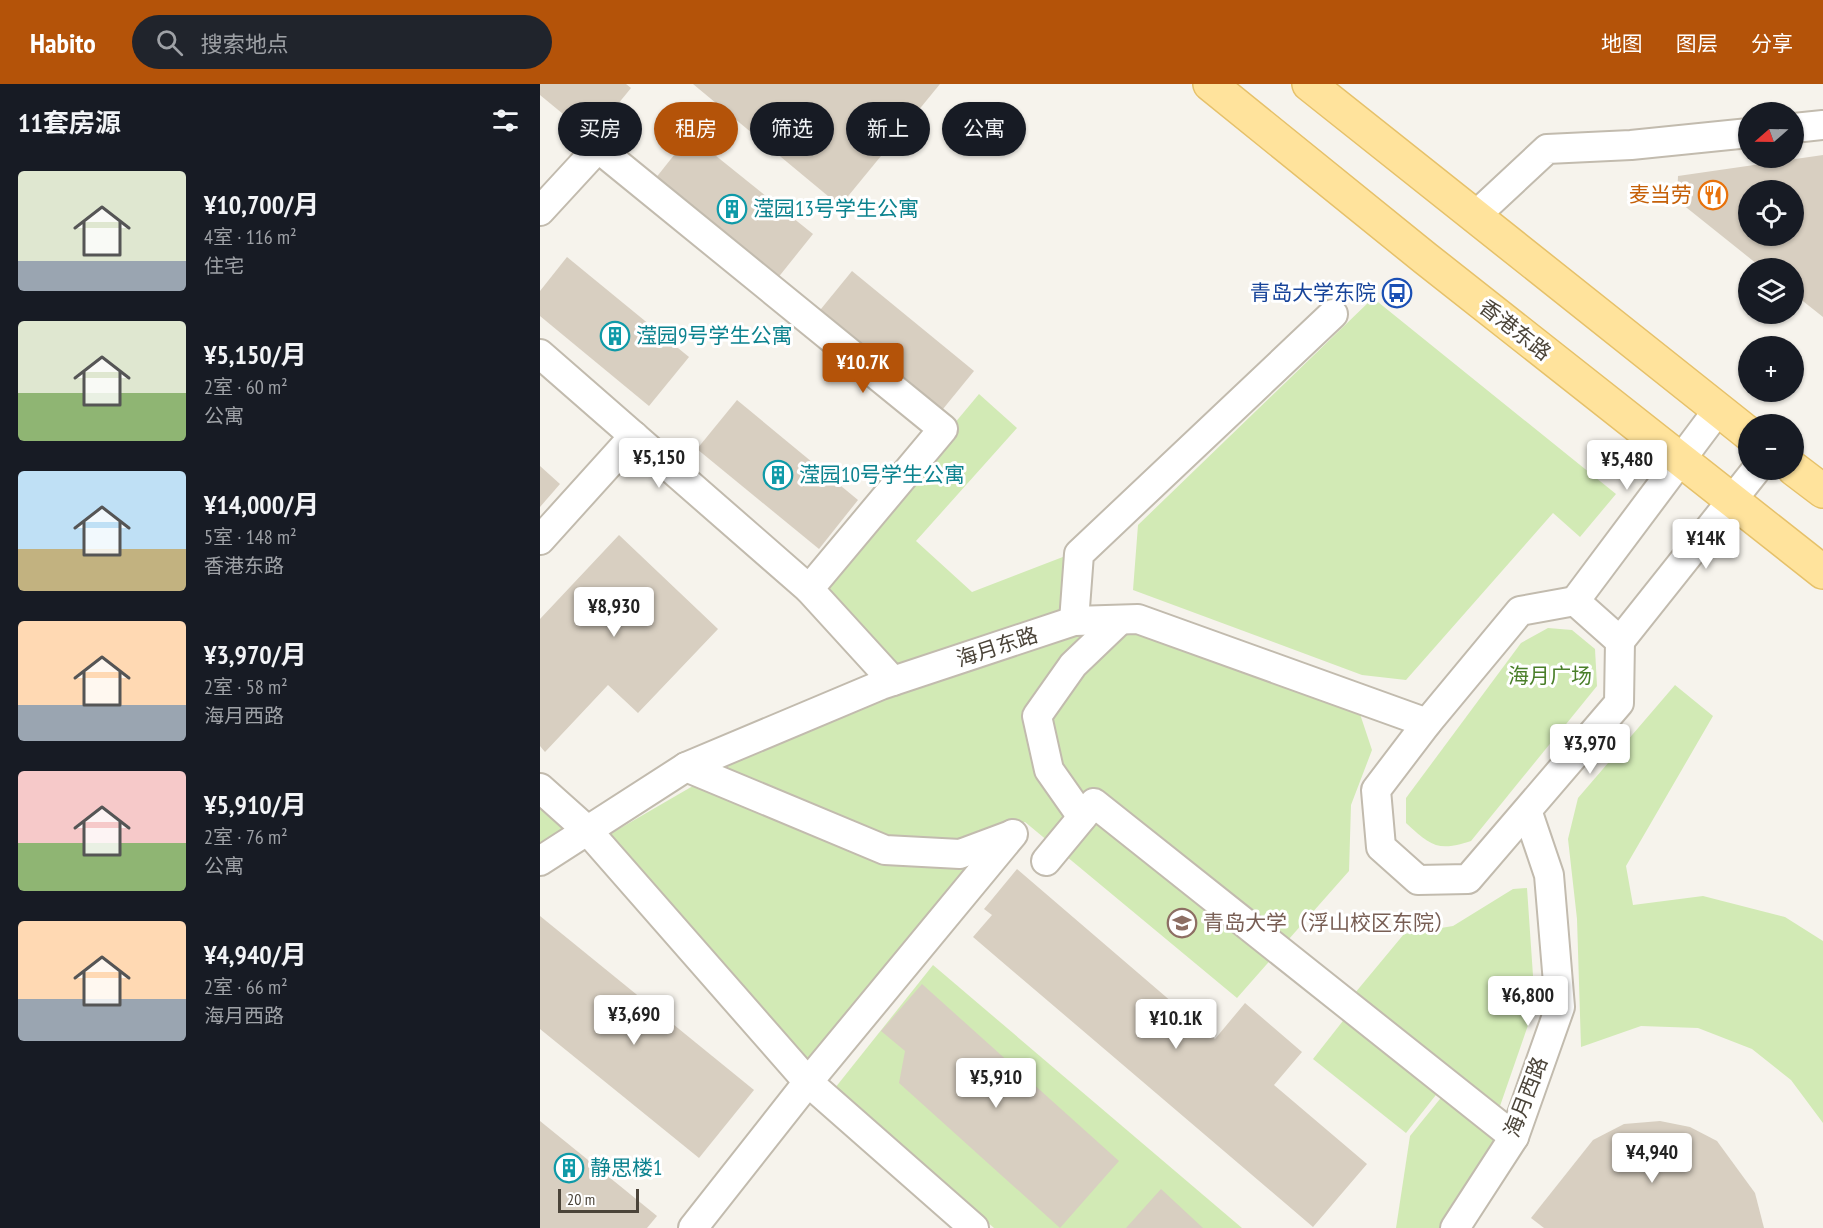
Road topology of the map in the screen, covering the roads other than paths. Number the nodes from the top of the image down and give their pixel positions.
1 (1210, 84) edge
2 (1310, 84) edge
3 (1823, 125) edge
4 (1804, 127) edge
5 (1738, 134) edge
6 (540, 211) edge
7 (1474, 217) junction
8 (1333, 314) dead end
9 (540, 354) edge
10 (1718, 410) junction
11 (1738, 425) edge
12 (634, 436) junction
13 (1680, 460) junction
14 (1804, 477) edge
15 (1748, 480) edge
16 (1823, 491) edge
17 (1732, 500) junction
18 (540, 540) edge
19 (1823, 572) edge
20 (809, 589) junction
21 (1575, 600) junction
22 (1120, 620) junction
23 (1074, 621) junction
24 (1620, 641) junction
25 (893, 681) junction
26 (1427, 723) junction
27 (692, 765) junction
28 (540, 788) edge
29 (1527, 813) junction
30 (1082, 817) junction
31 (587, 830) junction
32 (540, 861) edge
33 (1046, 861) dead end
34 (808, 1082) junction
35 (1514, 1137) junction
36 (693, 1228) edge
37 (974, 1228) edge
38 (1455, 1228) edge

1 - 13 main road, 香港东路
2 - 7 main road
3 - 4 street
5 - 7 street
6 - 20 street
7 - 10 main road
8 - 23 street
9 - 12 street
10 - 11 main road
10 - 13 street
12 - 18 street
12 - 20 street
13 - 17 main road, 香港东路
13 - 21 street
14 - 16 main road
15 - 17 street
17 - 19 main road, 香港东路
17 - 24 street
20 - 25 street
21 - 24 street
21 - 26 street
22 - 23 street, 海月东路
22 - 26 street, 海月东路
22 - 30 street
23 - 25 street, 海月东路
24 - 29 street
25 - 27 street, 海月东路
26 - 29 street
27 - 31 street
27 - 34 street
28 - 31 street
29 - 35 street, 海月西路
30 - 33 street
30 - 35 street
31 - 32 street
31 - 34 street
34 - 36 street
34 - 37 street
35 - 38 street, 海月西路

